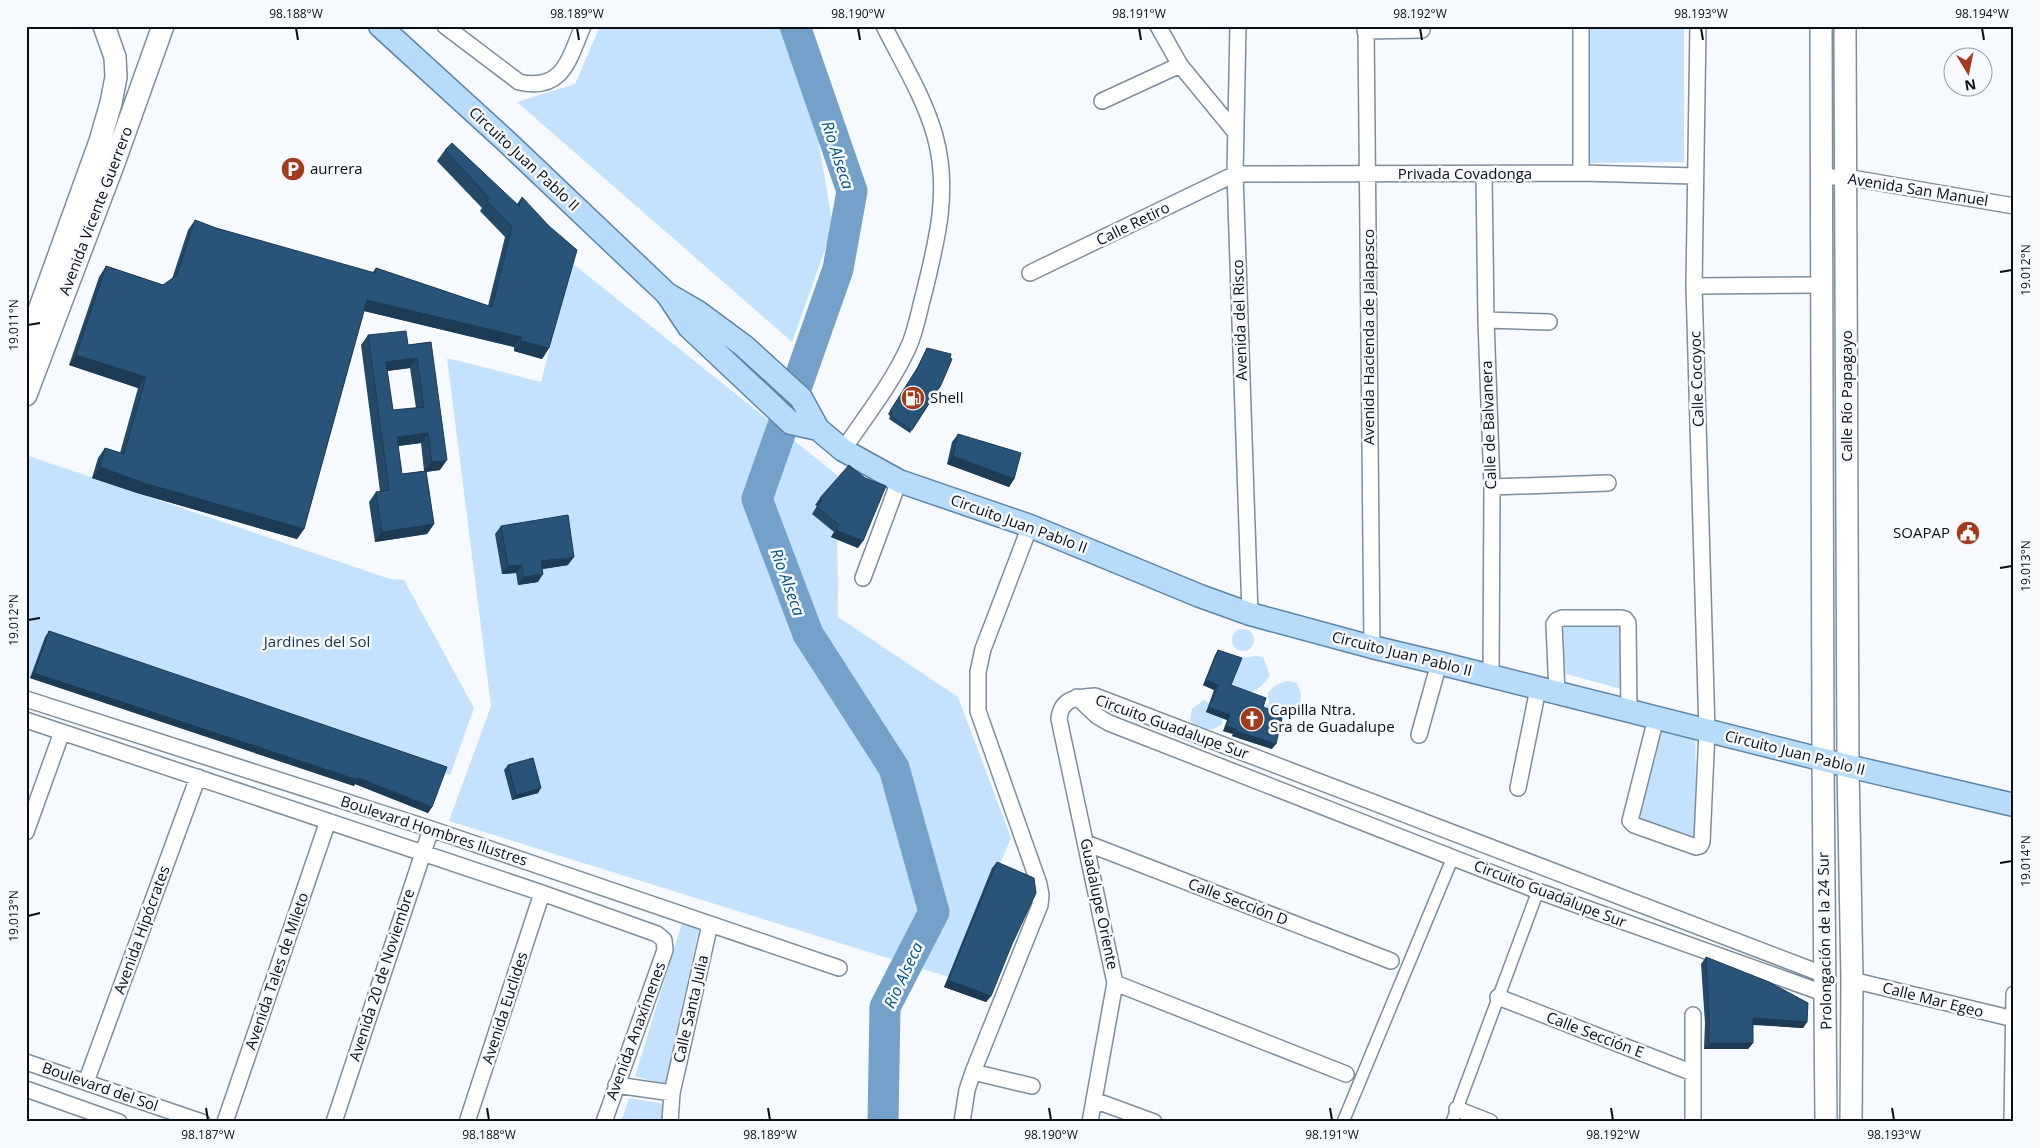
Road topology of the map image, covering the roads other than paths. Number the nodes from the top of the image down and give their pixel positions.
1 (104, 26) edge
2 (164, 26) edge
3 (380, 26) edge
4 (445, 26) edge
5 (583, 26) edge
6 (884, 26) edge
7 (1158, 26) edge
8 (1238, 26) edge
9 (1581, 26) edge
10 (1698, 26) edge
11 (1821, 26) edge
12 (1845, 26) edge
13 (1365, 29) edge
14 (1422, 30) dead end
15 (1180, 65) junction
16 (1102, 101) dead end
17 (1236, 134) junction
18 (1581, 173) junction
19 (1235, 174) junction
20 (1368, 174) junction
21 (1484, 174) junction
22 (1695, 176) junction
23 (1822, 177) junction
24 (1846, 178) junction
25 (2014, 206) edge
26 (1030, 273) dead end
27 (1694, 286) junction
28 (1822, 286) junction
29 (667, 294) junction
30 (1486, 320) junction
31 (1549, 322) dead end
32 (26, 346) edge
33 (26, 395) edge
34 (818, 429) junction
35 (843, 450) junction
36 (899, 481) junction
37 (1608, 483) dead end
38 (1492, 487) junction
39 (1030, 526) junction
40 (863, 578) dead end
41 (1250, 614) junction
42 (1372, 647) junction
43 (1439, 662) junction
44 (1491, 676) junction
45 (1548, 691) junction
46 (1077, 697) junction
47 (26, 699) edge
48 (1629, 712) junction
49 (1656, 718) junction
50 (26, 720) edge
51 (1707, 731) junction
52 (62, 732) junction
53 (1419, 735) dead end
54 (1823, 760) junction
55 (1848, 766) junction
56 (198, 777) junction
57 (1518, 788) dead end
58 (1343, 790) junction
59 (2014, 805) edge
60 (1336, 812) junction
61 (328, 821) junction
62 (430, 829) junction
63 (26, 832) edge
64 (1086, 843) junction
65 (422, 852) junction
66 (1453, 857) junction
67 (1601, 889) junction
68 (1538, 891) junction
69 (542, 893) junction
70 (1594, 911) junction
71 (710, 924) junction
72 (664, 940) joint
73 (1391, 961) dead end
74 (840, 968) dead end
75 (1852, 980) junction
76 (1115, 984) junction
77 (1826, 984) junction
78 (2014, 994) edge
79 (1498, 997) junction
80 (1693, 1015) dead end
81 (2013, 1019) edge
82 (26, 1062) edge
83 (973, 1072) junction
84 (1693, 1073) junction
85 (1346, 1074) dead end
86 (86, 1082) junction
87 (616, 1085) junction
88 (1032, 1086) dead end
89 (26, 1089) edge
90 (672, 1093) junction
91 (1094, 1100) junction
92 (1455, 1115) edge
93 (166, 1116) edge
94 (118, 1122) edge
95 (202, 1122) edge
96 (225, 1122) edge
97 (334, 1122) edge
98 (467, 1122) edge
99 (604, 1122) edge
100 (670, 1122) edge
101 (962, 1122) edge
102 (1090, 1122) edge
103 (1154, 1122) edge
104 (1343, 1122) edge
105 (1490, 1122) edge
106 (1694, 1122) edge
107 (1826, 1122) edge
108 (1851, 1122) edge
109 (2012, 1122) edge

1 - 32 main road, Avenida Vicente Guerrero
2 - 33 main road, Avenida Vicente Guerrero
3 - 29 main road, Circuito Juan Pablo II
4 - 5 street
6 - 35 street
7 - 15 street
8 - 17 street, Avenida del Risco
9 - 18 street
10 - 22 street, Calle Cocoyoc
11 - 23 main road, Calle Río Papagayo
12 - 24 main road, Calle Río Papagayo
13 - 14 street
13 - 20 street, Avenida Hacienda de Jalapasco
15 - 16 street
15 - 17 street
17 - 19 street, Avenida del Risco
18 - 21 street, Privada Covadonga
18 - 22 street, Privada Covadonga
19 - 20 street, Privada Covadonga
19 - 26 street, Calle Retiro
19 - 41 street, Avenida del Risco
20 - 21 street, Privada Covadonga
20 - 42 street, Avenida Hacienda de Jalapasco
21 - 30 street, Calle de Balvanera
22 - 27 street, Calle Cocoyoc
23 - 24 street, Avenida San Manuel
23 - 28 main road, Calle Río Papagayo
24 - 25 street, Avenida San Manuel
24 - 55 main road, Calle Río Papagayo
27 - 28 street
27 - 51 street, Calle Cocoyoc
28 - 54 main road, Calle Río Papagayo
29 - 34 main road, Circuito Juan Pablo II
29 - 34 main road, Circuito Juan Pablo II
30 - 31 street
30 - 38 street, Calle de Balvanera
34 - 35 main road, Circuito Juan Pablo II
35 - 36 main road, Circuito Juan Pablo II
36 - 39 main road, Circuito Juan Pablo II
36 - 40 street
37 - 38 street
38 - 44 street, Calle de Balvanera
39 - 41 main road, Circuito Juan Pablo II
39 - 83 street
41 - 42 main road, Circuito Juan Pablo II
42 - 43 main road, Circuito Juan Pablo II
43 - 44 main road, Circuito Juan Pablo II
43 - 53 street
44 - 45 main road, Circuito Juan Pablo II
45 - 48 main road, Circuito Juan Pablo II
45 - 48 street
45 - 57 street
46 - 58 street, Circuito Guadalupe Sur
46 - 60 street, Circuito Guadalupe Sur
46 - 64 street, Guadalupe Oriente
47 - 62 street, Boulevard Hombres Ilustres
48 - 49 main road, Circuito Juan Pablo II
49 - 51 main road, Circuito Juan Pablo II
49 - 51 street, Calle Cocoyoc
50 - 52 street, Boulevard Hombres Ilustres
51 - 54 main road, Circuito Juan Pablo II
52 - 56 street, Boulevard Hombres Ilustres
52 - 63 street
54 - 55 main road, Circuito Juan Pablo II
54 - 77 main road, Prolongación de la 24 Sur
55 - 59 main road, Circuito Juan Pablo II
55 - 75 main road, Prolongación de la 24 Sur
56 - 61 street, Boulevard Hombres Ilustres
56 - 86 street, Avenida Hipócrates
58 - 60 street
58 - 67 street, Circuito Guadalupe Sur
60 - 66 street, Circuito Guadalupe Sur
61 - 65 street, Boulevard Hombres Ilustres
61 - 96 street, Avenida Tales de Mileto
62 - 65 street, Avenida 20 de Noviembre
62 - 71 street, Boulevard Hombres Ilustres
64 - 73 street, Calle Sección D
64 - 76 street, Guadalupe Oriente
65 - 69 street, Boulevard Hombres Ilustres
65 - 97 street, Avenida 20 de Noviembre
66 - 68 street, Circuito Guadalupe Sur
66 - 104 street
67 - 70 street
67 - 77 street, Circuito Guadalupe Sur
68 - 70 street, Circuito Guadalupe Sur
68 - 79 street
69 - 72 street, Boulevard Hombres Ilustres
69 - 98 street, Avenida Euclides
70 - 77 street, Circuito Guadalupe Sur
71 - 74 street, Boulevard Hombres Ilustres
71 - 90 street, Calle Santa Julia
72 - 87 street, Avenida Anaxímenes
75 - 81 street, Calle Mar Egeo
75 - 108 main road, Prolongación de la 24 Sur
76 - 85 street
76 - 91 street, Guadalupe Oriente
77 - 107 main road, Prolongación de la 24 Sur
78 - 81 street
79 - 84 street, Calle Sección E
79 - 92 street
80 - 84 street
81 - 109 street
82 - 86 street, Boulevard del Sol
83 - 88 street
83 - 101 street
84 - 106 street
86 - 93 street, Boulevard del Sol
87 - 90 street
87 - 99 street, Avenida Anaxímenes
89 - 94 street, Boulevard del Sol
90 - 100 street, Calle Santa Julia
91 - 102 street, Guadalupe Oriente
91 - 103 street
92 - 105 street
93 - 95 street, Boulevard del Sol

